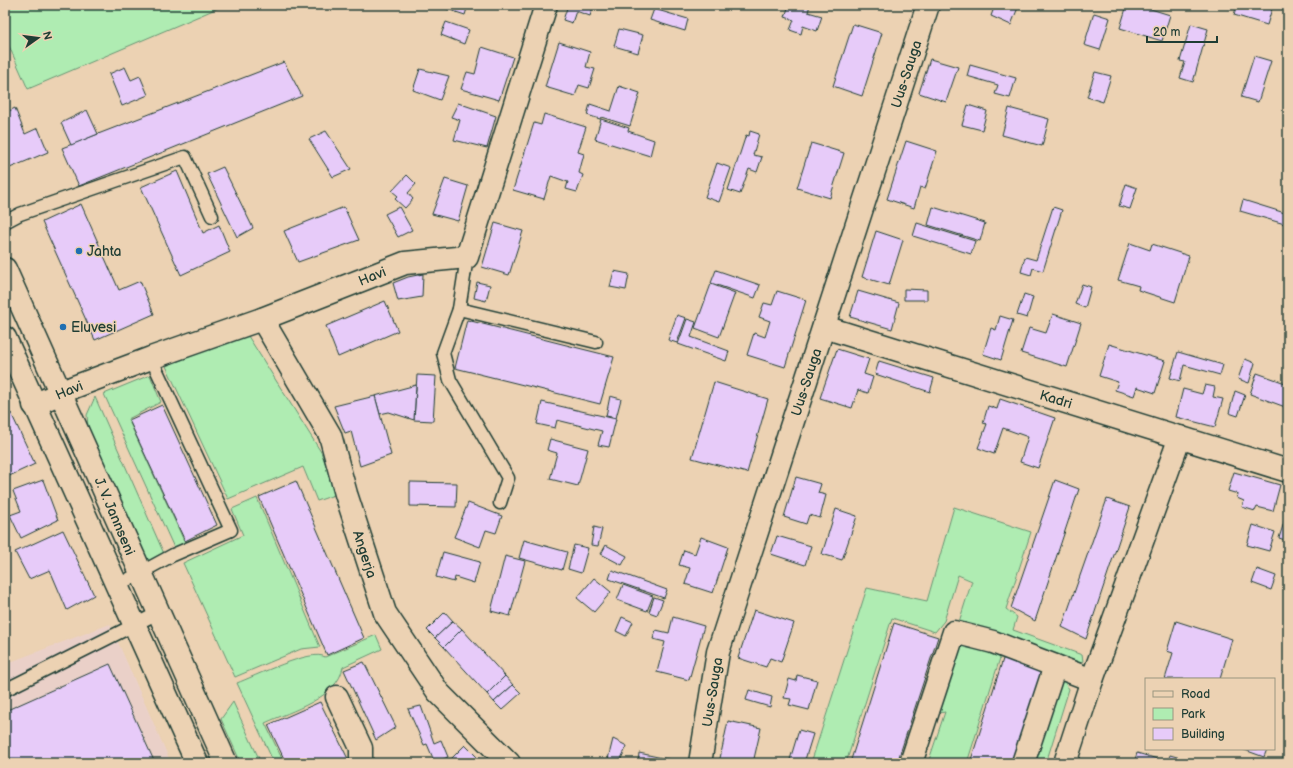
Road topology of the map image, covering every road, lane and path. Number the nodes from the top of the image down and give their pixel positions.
1 (546, 5) edge
2 (928, 5) edge
3 (212, 216) dead end
4 (5, 222) edge
5 (467, 257) junction
6 (5, 269) edge
7 (459, 309) junction
8 (262, 319) junction
9 (824, 327) junction
10 (5, 338) edge
11 (596, 342) dead end
12 (151, 358) junction
13 (62, 393) junction
14 (34, 405) junction
15 (1180, 437) junction
16 (1288, 471) edge
17 (500, 502) dead end
18 (140, 573) junction
19 (118, 585) junction
20 (158, 613) junction
21 (135, 625) junction
22 (1055, 666) junction
23 (1092, 680) junction
24 (5, 690) edge
25 (337, 697) dead end
26 (197, 763) edge
27 (226, 763) edge
28 (361, 763) edge
29 (509, 763) edge
30 (700, 763) edge
31 (911, 763) edge
32 (1023, 763) edge
33 (1065, 763) edge

1 - 5 street
2 - 9 street, Uus-Sauga
3 - 4 lane
5 - 7 lane
5 - 8 street, Havi
6 - 13 street, J. V. Jannseni
7 - 11 lane
7 - 17 lane
8 - 12 street, Havi
8 - 29 street, Angerja
9 - 15 street, Kadri
9 - 30 street, Uus-Sauga
10 - 14 street, J. V. Jannseni
12 - 13 street, Havi
12 - 18 lane
13 - 14 street, Havi
13 - 18 street, J. V. Jannseni
14 - 19 street, J. V. Jannseni
15 - 16 street, Kadri
15 - 23 street
18 - 19 lane
18 - 20 street, J. V. Jannseni
19 - 21 street, J. V. Jannseni
20 - 21 lane
20 - 27 street, J. V. Jannseni
21 - 24 lane
21 - 26 street, J. V. Jannseni
22 - 23 street
22 - 31 street
22 - 32 street
23 - 33 street
25 - 28 street

